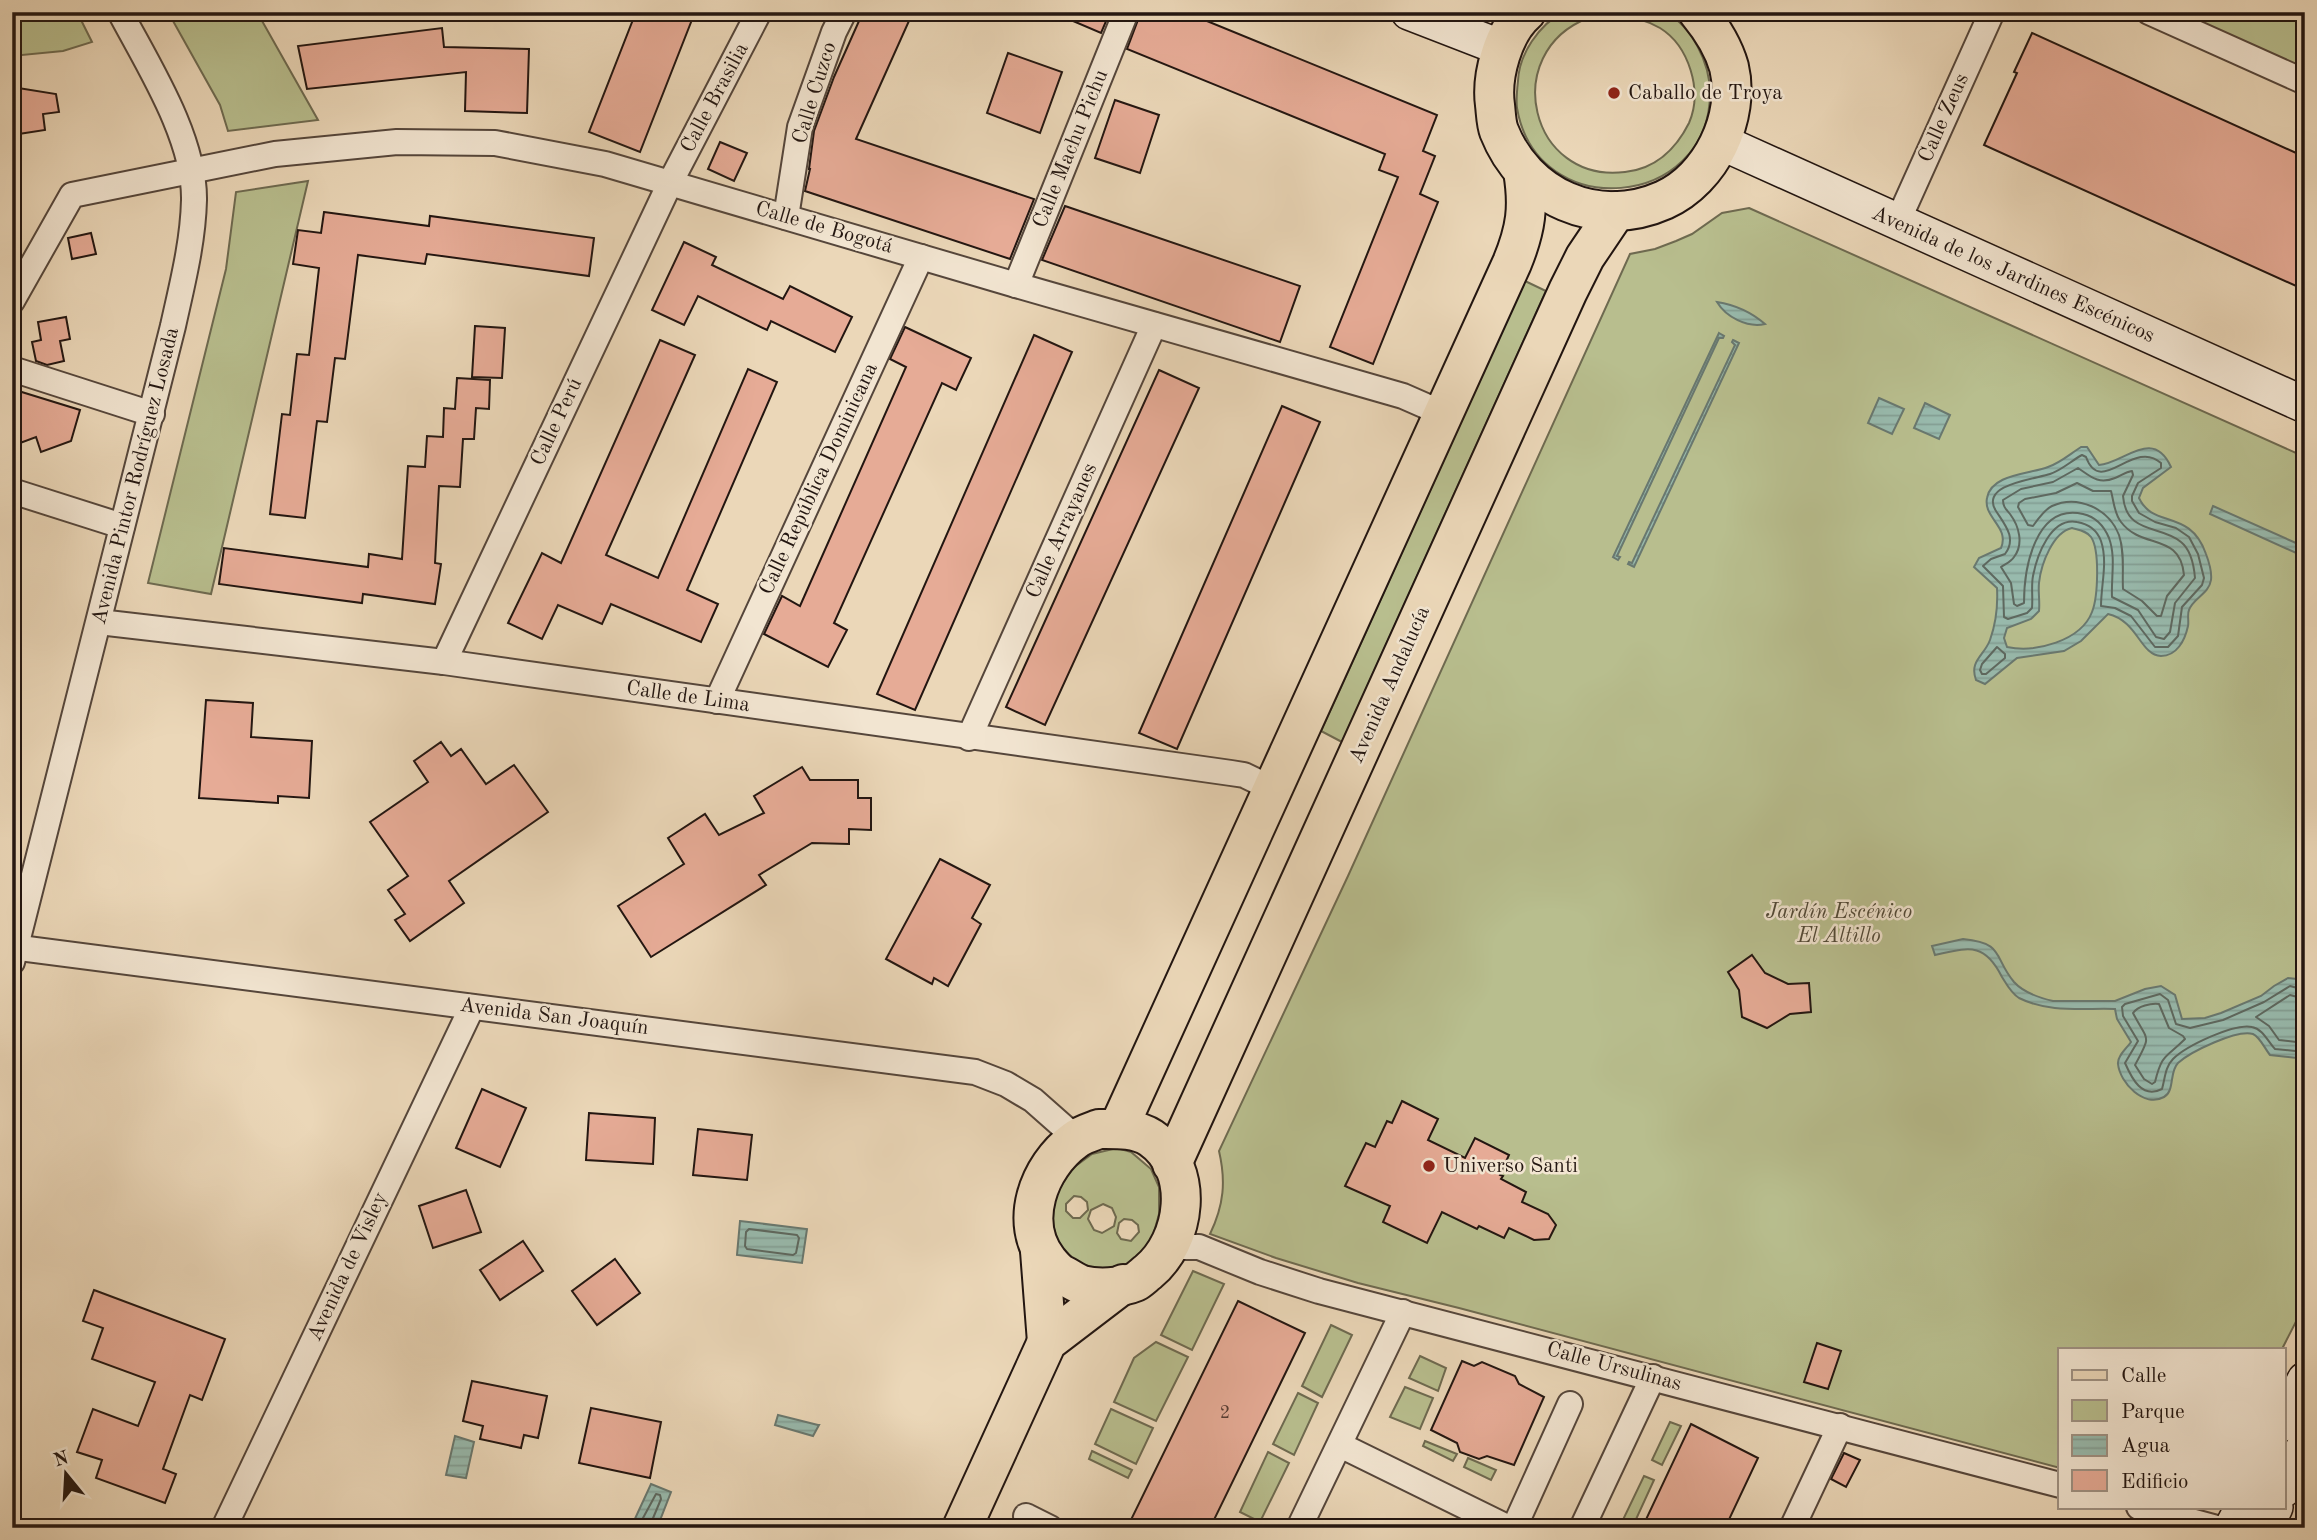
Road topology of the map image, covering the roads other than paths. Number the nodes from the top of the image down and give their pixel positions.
1 (120, 12) edge
2 (759, 12) edge
3 (844, 12) edge
4 (1126, 12) edge
5 (1409, 12) edge
6 (1526, 12) edge
7 (1992, 12) edge
8 (2149, 12) edge
9 (1705, 16) edge
10 (1502, 48) junction
11 (2305, 82) edge
12 (1721, 142) junction
13 (1523, 171) junction
14 (191, 172) junction
15 (670, 183) junction
16 (1616, 211) junction
17 (786, 217) junction
18 (1897, 223) junction
19 (921, 257) junction
20 (1016, 285) junction
21 (12, 301) edge
22 (1154, 325) junction
23 (12, 369) edge
24 (2305, 405) edge
25 (152, 414) junction
26 (1444, 414) junction
27 (12, 491) edge
28 (122, 526) junction
29 (99, 622) junction
30 (444, 662) junction
31 (717, 701) junction
32 (969, 738) junction
33 (1273, 789) junction
34 (14, 953) edge
35 (472, 1007) junction
36 (1118, 1129) junction
37 (1076, 1138) junction
38 (1172, 1164) junction
39 (1170, 1247) junction
40 (1040, 1251) junction
41 (1123, 1284) junction
42 (1402, 1312) junction
43 (1047, 1342) junction
44 (1653, 1377) junction
45 (2305, 1380) edge
46 (1570, 1404) dead end
47 (2286, 1419) edge
48 (1840, 1426) junction
49 (1340, 1445) junction
50 (2305, 1445) edge
51 (2058, 1484) edge
52 (2286, 1485) edge
53 (2143, 1508) edge
54 (2242, 1508) edge
55 (2275, 1508) edge
56 (1026, 1516) dead end
57 (224, 1528) edge
58 (962, 1528) edge
59 (1050, 1528) edge
60 (1299, 1528) edge
61 (1512, 1528) edge
62 (1582, 1528) edge
63 (1792, 1528) edge
64 (2217, 1528) edge
65 (2232, 1528) edge
66 (2265, 1528) edge

1 - 14 street, Avenida Pintor Rodríguez Losada
2 - 15 street, Calle Brasilia
3 - 17 street, Calle Cuzco
4 - 20 street, Calle Machu Pichu
5 - 10 street
6 - 10 main road
7 - 18 street, Calle Zeus
8 - 11 street
9 - 12 main road
10 - 13 main road
12 - 16 main road
12 - 18 street, Avenida de los Jardines Escénicos
13 - 16 main road
13 - 26 main road
14 - 15 street, Calle de Bogotá
14 - 21 street, Calle de Bogotá
14 - 25 street, Avenida Pintor Rodríguez Losada
15 - 17 street, Calle de Bogotá
15 - 30 street, Calle Perú
16 - 38 main road, Avenida Andalucía
17 - 19 street, Calle de Bogotá
18 - 24 street, Avenida de los Jardines Escénicos
19 - 20 street, Calle de Bogotá
19 - 31 street, Calle República Dominicana
20 - 22 street, Calle de Bogotá
22 - 26 street, Calle de Bogotá
22 - 32 street, Calle Arrayanes
23 - 25 street
25 - 28 street, Avenida Pintor Rodríguez Losada
26 - 33 main road
27 - 28 street
28 - 29 street, Avenida Pintor Rodríguez Losada
29 - 30 street, Calle de Lima
29 - 34 street, Avenida Pintor Rodríguez Losada
30 - 31 street, Calle de Lima
31 - 32 street, Calle de Lima
32 - 33 street, Calle de Lima
33 - 36 main road
34 - 35 street, Avenida San Joaquín
35 - 37 street, Avenida San Joaquín
35 - 57 street, Avenida de Visley
36 - 37 main road
36 - 38 main road
37 - 40 main road
38 - 39 main road
39 - 41 main road
39 - 42 street, Calle Ursulinas
40 - 41 main road
40 - 43 main road
41 - 43 main road
42 - 44 street, Calle Ursulinas
42 - 49 street
43 - 58 main road
44 - 48 street, Calle Ursulinas
44 - 62 street
45 - 47 street
46 - 61 street
48 - 51 street, Calle Ursulinas
48 - 63 street
49 - 60 street
49 - 61 street
50 - 52 street
53 - 64 street
54 - 65 street
55 - 66 street
56 - 59 street

